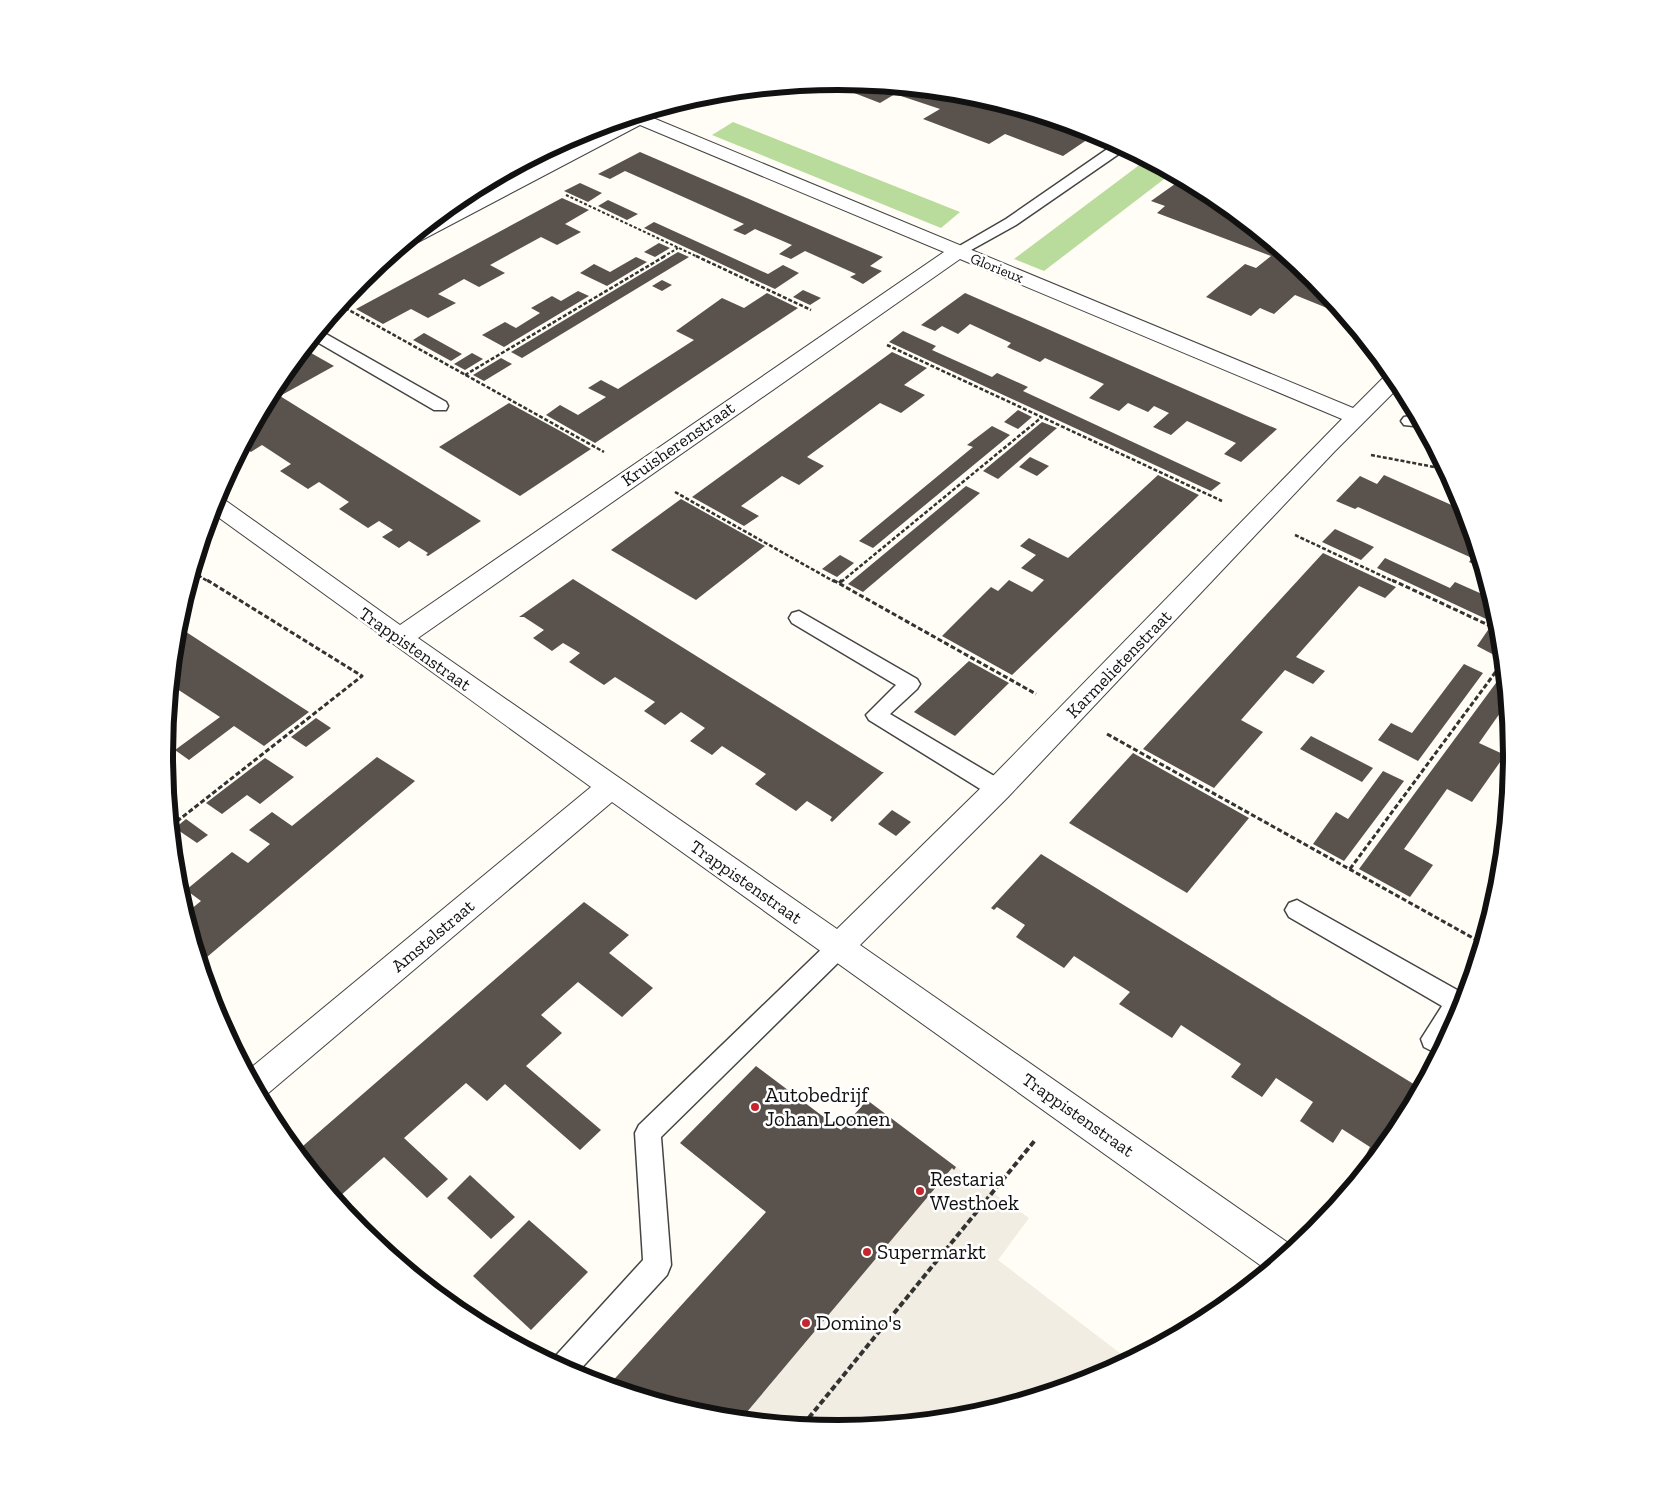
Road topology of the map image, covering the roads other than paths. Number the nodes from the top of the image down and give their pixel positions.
1 (652, 117) edge
2 (627, 124) edge
3 (1114, 151) edge
4 (439, 223) edge
5 (957, 252) junction
6 (321, 337) edge
7 (1390, 384) edge
8 (440, 406) dead end
9 (1356, 417) junction
10 (221, 508) edge
11 (798, 618) dead end
12 (400, 638) junction
13 (611, 787) junction
14 (998, 789) junction
15 (1297, 910) dead end
16 (839, 948) junction
17 (1455, 1001) edge
18 (1449, 1016) edge
19 (1437, 1042) edge
20 (259, 1082) edge
21 (1276, 1255) edge
22 (568, 1362) edge

1 - 5 street, Glorieux
2 - 4 street
3 - 5 lane
5 - 9 street, Glorieux
5 - 12 street, Kruisherenstraat
6 - 8 lane
7 - 9 street, Karmelietenstraat
9 - 14 street, Karmelietenstraat
10 - 12 street, Trappistenstraat
11 - 14 lane
12 - 13 street, Trappistenstraat
13 - 16 street, Trappistenstraat
13 - 20 street, Amstelstraat
14 - 16 street, Karmelietenstraat
15 - 17 lane
16 - 21 street, Trappistenstraat
16 - 22 lane
18 - 19 lane

